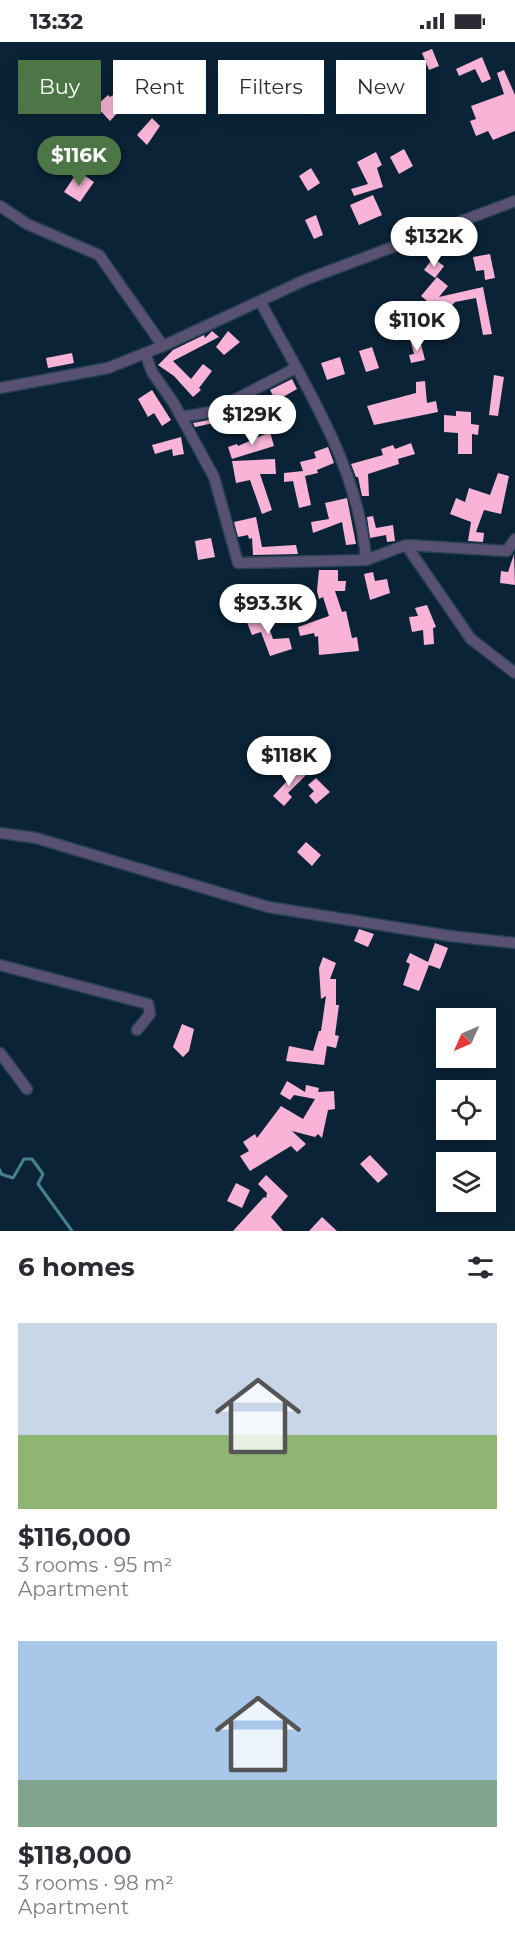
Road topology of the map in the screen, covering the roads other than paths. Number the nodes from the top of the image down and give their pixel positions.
1 (515, 201) edge
2 (0, 207) edge
3 (260, 301) junction
4 (163, 346) junction
5 (145, 353) junction
6 (296, 368) junction
7 (0, 388) edge
8 (181, 417) junction
9 (515, 539) edge
10 (406, 545) junction
11 (366, 560) junction
12 (515, 674) edge
13 (0, 833) edge
14 (515, 943) edge
15 (0, 965) edge
16 (136, 1030) dead end
17 (0, 1053) edge
18 (27, 1089) dead end

1 - 3 street
2 - 4 street
3 - 4 street
3 - 6 street
4 - 5 street
5 - 7 street
5 - 8 street
6 - 8 street
6 - 11 street
8 - 11 street
9 - 10 street
10 - 11 street
10 - 12 street
13 - 14 street
15 - 16 street
17 - 18 street

